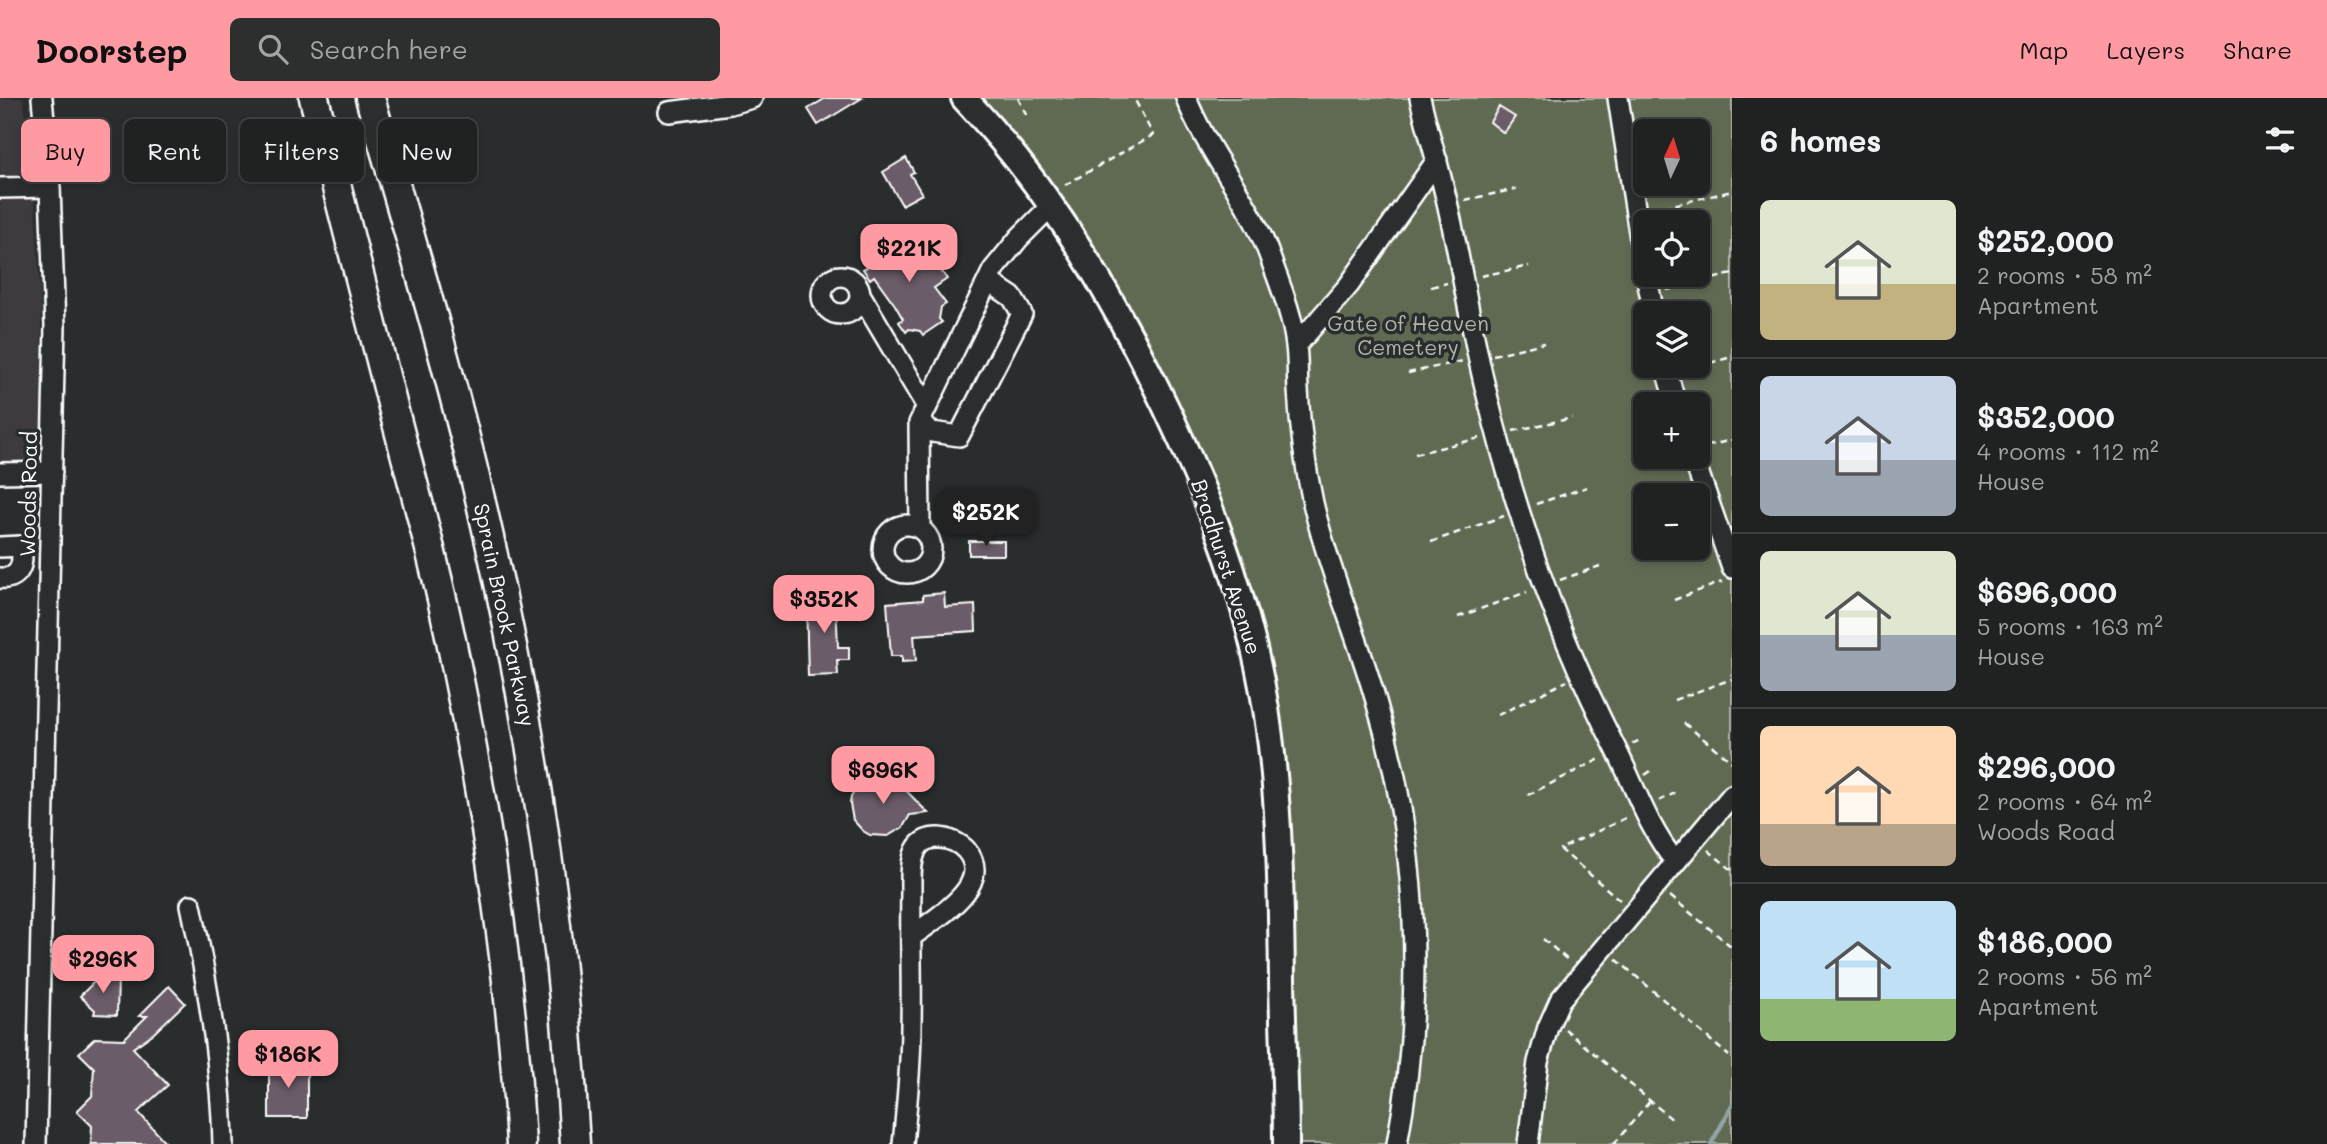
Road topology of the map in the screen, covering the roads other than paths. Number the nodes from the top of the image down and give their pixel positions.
1 (42, 98) edge
2 (314, 98) edge
3 (370, 98) edge
4 (752, 98) edge
5 (964, 98) edge
6 (1185, 98) edge
7 (1420, 98) edge
8 (1618, 98) edge
9 (669, 112) dead end
10 (1437, 160) junction
11 (50, 187) junction
12 (0, 188) edge
13 (1058, 195) junction
14 (988, 281) junction
15 (1648, 288) edge
16 (860, 294) dead end
17 (1296, 346) junction
18 (923, 415) junction
19 (1697, 469) edge
20 (52, 472) junction
21 (0, 473) edge
22 (920, 528) dead end
23 (0, 547) edge
24 (1732, 568) edge
25 (0, 578) edge
26 (1732, 795) edge
27 (1675, 861) junction
28 (191, 905) dead end
29 (911, 937) junction
30 (36, 1144) edge
31 (223, 1144) edge
32 (521, 1144) edge
33 (576, 1144) edge
34 (903, 1144) edge
35 (1286, 1144) edge
36 (1397, 1144) edge
37 (1528, 1144) edge

1 - 11 street, Woods Road
2 - 32 highway
3 - 33 highway, Sprain Brook Parkway
4 - 9 street
5 - 13 main road, Bradhurst Avenue
6 - 17 street
7 - 10 street
8 - 15 street
10 - 17 street
10 - 27 street
11 - 12 street
11 - 20 street, Woods Road
13 - 14 street
13 - 35 main road, Bradhurst Avenue
14 - 18 street
14 - 18 street
16 - 18 street
17 - 36 street
18 - 22 street
19 - 24 street
20 - 21 street
20 - 30 street, Woods Road
23 - 25 street
26 - 27 street
27 - 37 street
28 - 31 street
29 - 29 street
29 - 34 street

